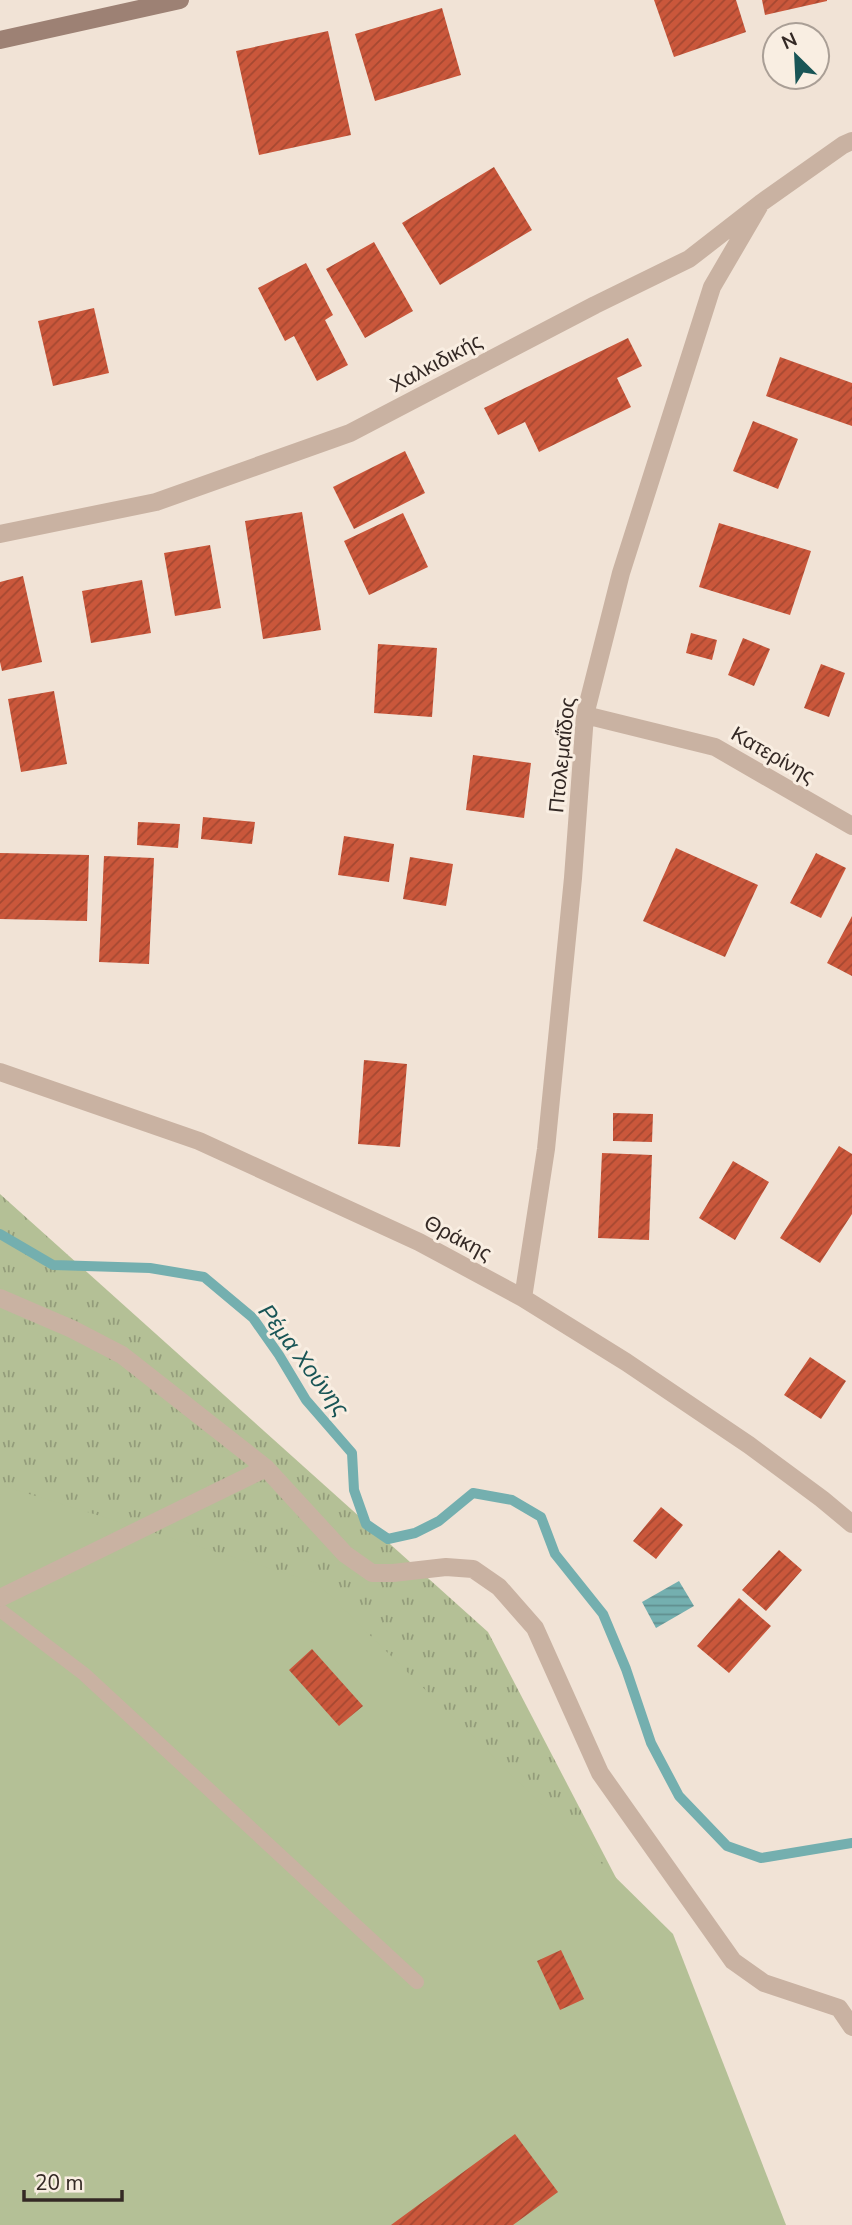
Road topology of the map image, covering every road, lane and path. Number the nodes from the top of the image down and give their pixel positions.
1 (180, 0) edge
2 (0, 40) edge
3 (852, 142) edge
4 (761, 203) junction
5 (0, 534) edge
6 (585, 715) junction
7 (852, 826) edge
8 (0, 1072) edge
9 (0, 1298) edge
10 (523, 1298) junction
11 (266, 1468) junction
12 (852, 1524) edge
13 (0, 1598) edge
14 (0, 1610) edge
15 (417, 1982) dead end
16 (852, 2027) edge

1 - 2 street
3 - 4 street, Χαλκιδικής
4 - 5 street, Χαλκιδικής
4 - 6 street, Πτολεμαΐδος
6 - 7 street, Κατερίνης
6 - 10 street, Πτολεμαΐδος
8 - 10 street, Θράκης
9 - 11 street
10 - 12 street, Θράκης
11 - 13 street
11 - 16 street
14 - 15 lane

